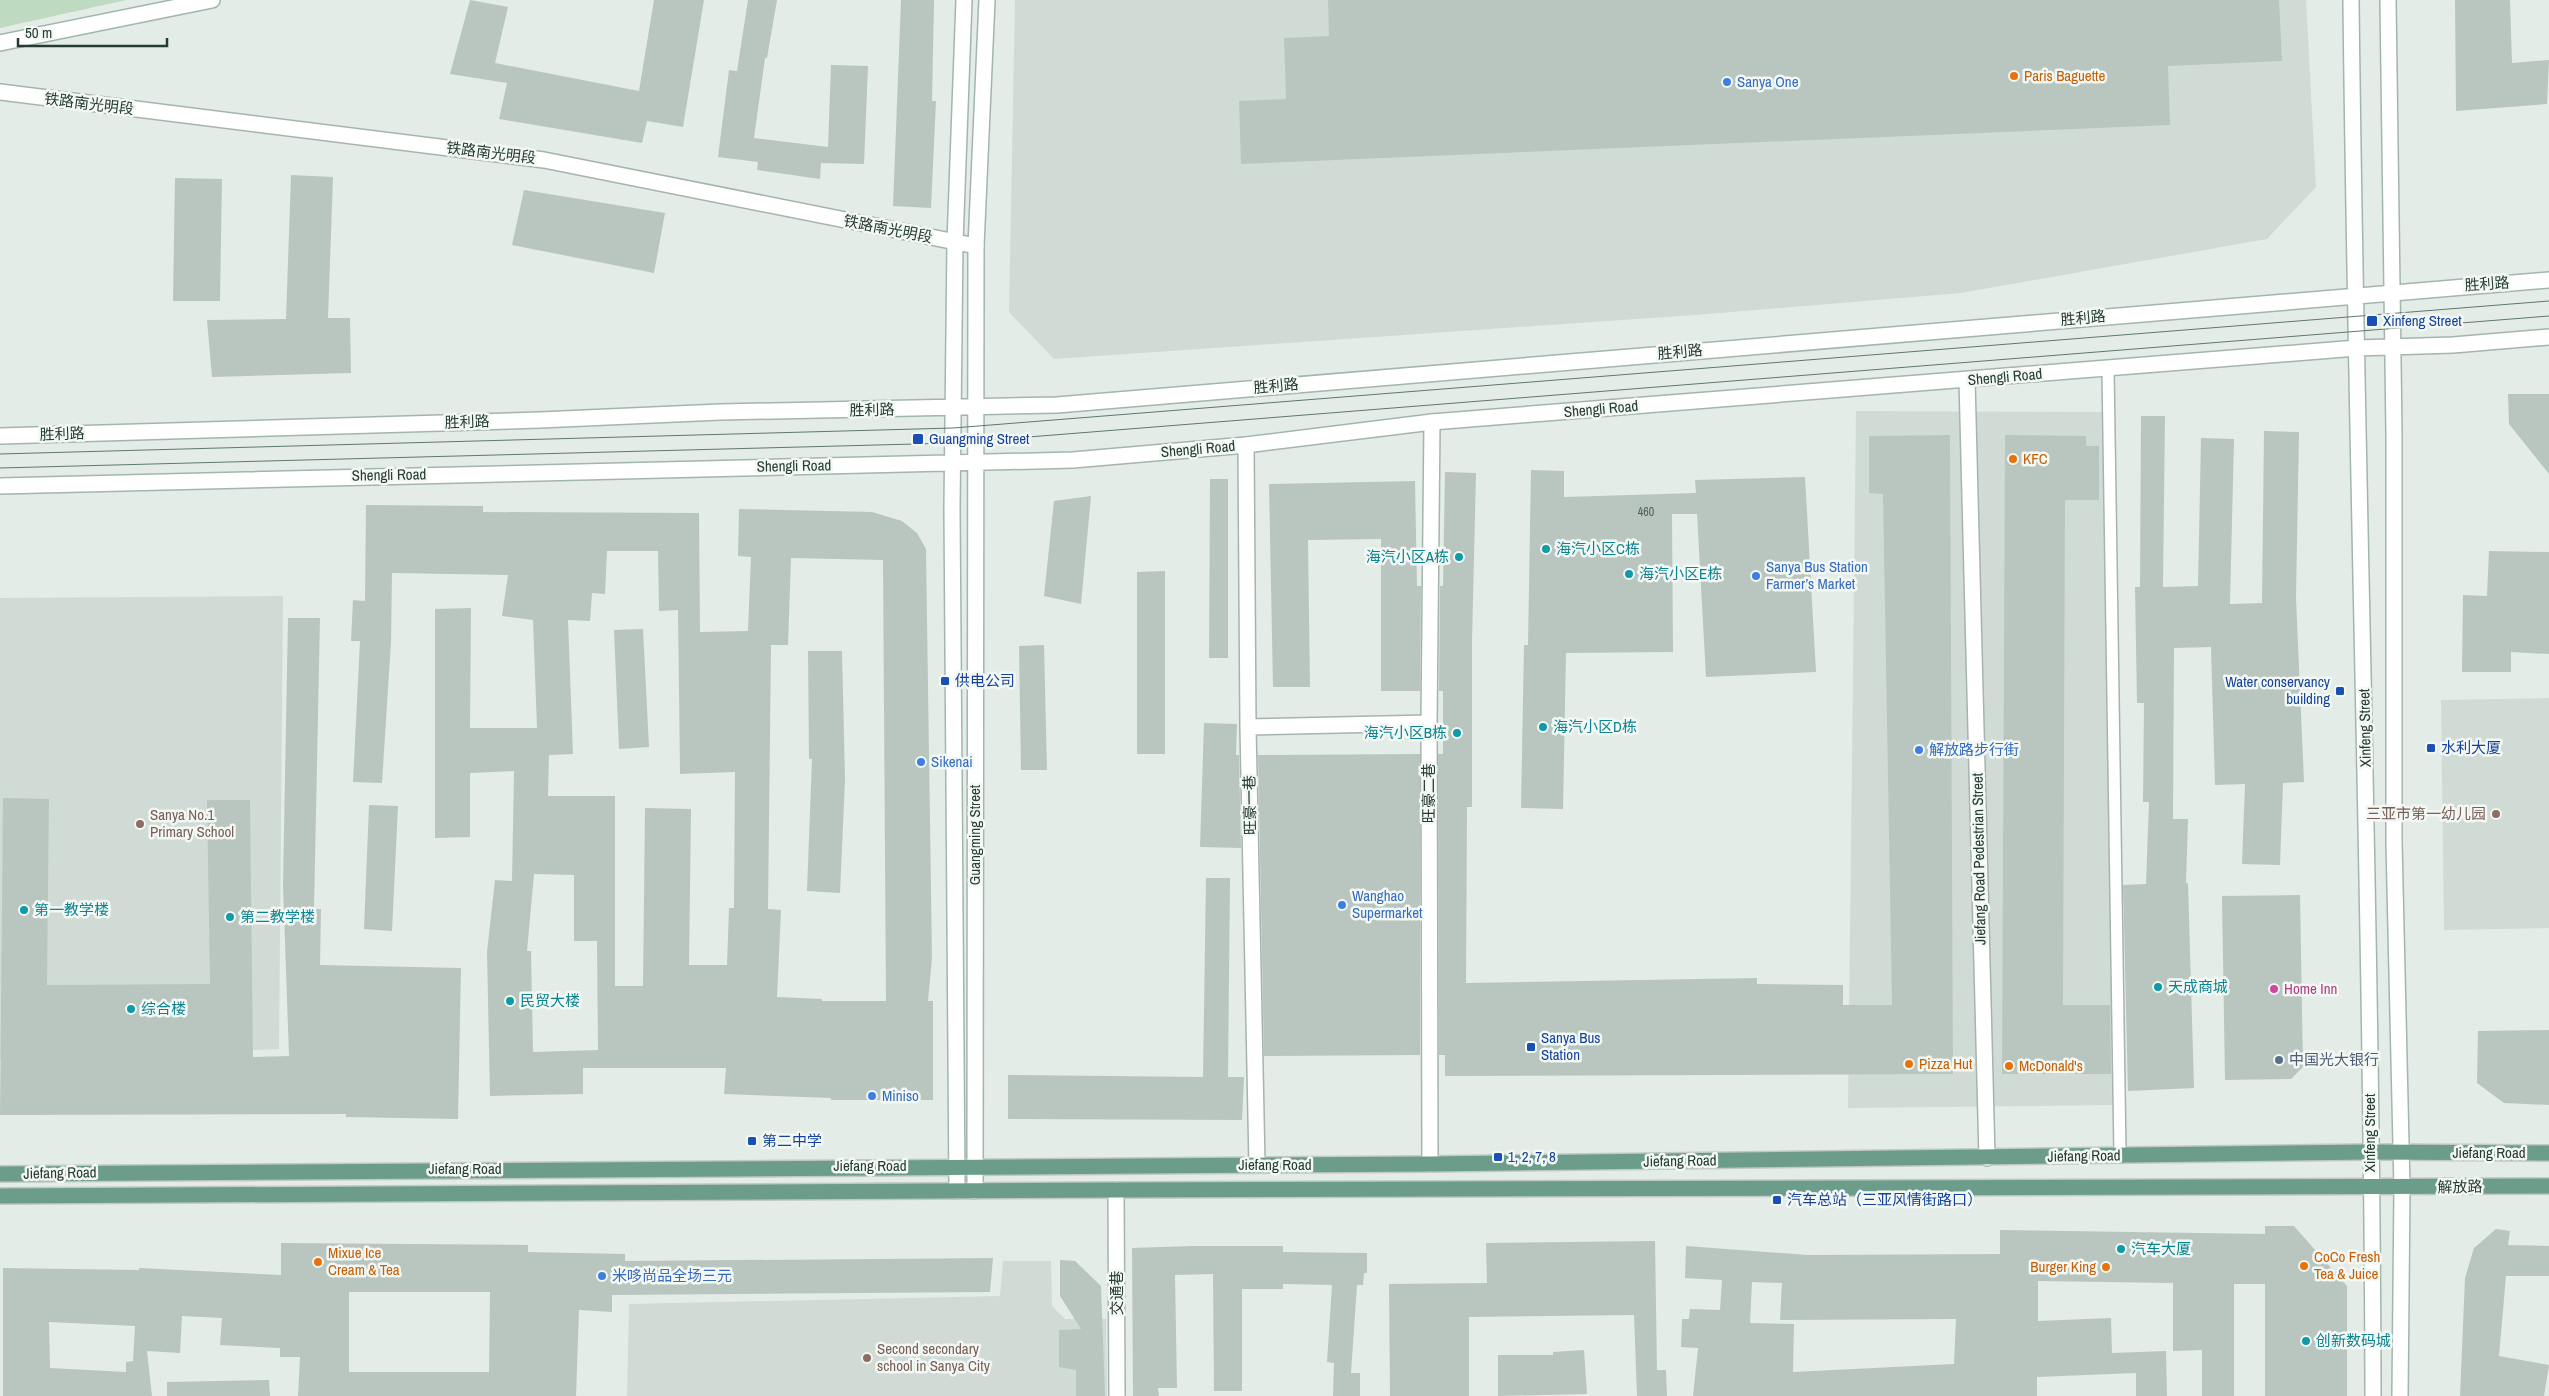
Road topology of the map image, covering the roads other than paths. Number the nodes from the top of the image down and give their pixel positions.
1 (212, 0) edge
2 (964, 0) edge
3 (987, 0) edge
4 (2351, 0) edge
5 (2388, 0) edge
6 (0, 43) edge
7 (0, 92) edge
8 (955, 242) junction
9 (976, 246) junction
10 (2549, 280) edge
11 (2391, 292) junction
12 (2356, 295) junction
13 (2549, 337) edge
14 (2392, 346) junction
15 (2357, 348) junction
16 (2108, 368) junction
17 (1967, 380) junction
18 (977, 407) junction
19 (954, 408) junction
20 (1432, 422) junction
21 (0, 436) edge
22 (1246, 445) junction
23 (953, 464) junction
24 (976, 464) junction
25 (0, 486) edge
26 (1429, 722) junction
27 (1248, 727) junction
28 (2370, 1152) junction
29 (2401, 1153) junction
30 (2549, 1153) edge
31 (2120, 1155) junction
32 (1987, 1158) junction
33 (1430, 1164) junction
34 (1257, 1165) junction
35 (956, 1166) junction
36 (975, 1166) junction
37 (0, 1174) edge
38 (2549, 1186) edge
39 (2371, 1187) junction
40 (2402, 1188) junction
41 (1116, 1190) junction
42 (957, 1191) junction
43 (975, 1191) junction
44 (0, 1196) edge
45 (1117, 1396) edge
46 (2373, 1396) edge
47 (2400, 1396) edge

1 - 6 main road
2 - 8 main road, Guangming Street
3 - 9 main road, Guangming Street
4 - 12 main road, Xinfeng Street
5 - 11 main road, Xinfeng Street
7 - 8 main road, 铁路南光明段
8 - 9 main road, 铁路南光明段
8 - 19 main road, Guangming Street
9 - 18 main road, Guangming Street
10 - 11 main road, 胜利路
11 - 12 main road, 胜利路
11 - 14 main road, Xinfeng Street
12 - 15 main road, Xinfeng Street
12 - 18 main road, 胜利路
13 - 14 main road
14 - 15 main road, Shengli Road
14 - 29 main road, Xinfeng Street
15 - 16 main road, Shengli Road
15 - 28 main road, Xinfeng Street
16 - 17 main road, Shengli Road
16 - 31 lane
17 - 20 main road, Shengli Road
17 - 32 main road, Jiefang Road Pedestrian Street
18 - 19 main road, 胜利路
18 - 24 main road, Guangming Street
19 - 21 main road, 胜利路
19 - 23 main road, Guangming Street
20 - 22 main road, Shengli Road
20 - 26 main road, 旺豪二巷
22 - 24 main road, Shengli Road
22 - 27 main road, 旺豪一巷
23 - 24 main road, Shengli Road
23 - 25 main road, Shengli Road
23 - 35 main road, Guangming Street
24 - 36 main road, Guangming Street
26 - 27 main road
26 - 33 main road, 旺豪二巷
27 - 34 main road, 旺豪一巷
28 - 29 main road, Jiefang Road
28 - 31 main road, Jiefang Road
28 - 39 main road, Xinfeng Street
29 - 30 main road, Jiefang Road
29 - 40 main road, Xinfeng Street
31 - 32 main road, Jiefang Road
32 - 33 main road, Jiefang Road
33 - 34 main road, Jiefang Road
34 - 36 main road, Jiefang Road
35 - 36 main road, Jiefang Road
35 - 37 main road, Jiefang Road
35 - 42 main road, Guangming Street
36 - 43 main road, Guangming Street
38 - 40 main road, 解放路
39 - 40 main road, 解放路
39 - 41 main road, Jiefang Road
39 - 46 main road, Xinfeng Street
40 - 47 main road, Xinfeng Street
41 - 43 main road, Jiefang Road
41 - 45 main road, 交通巷
42 - 43 main road, Jiefang Road
42 - 44 main road, Jiefang Road

